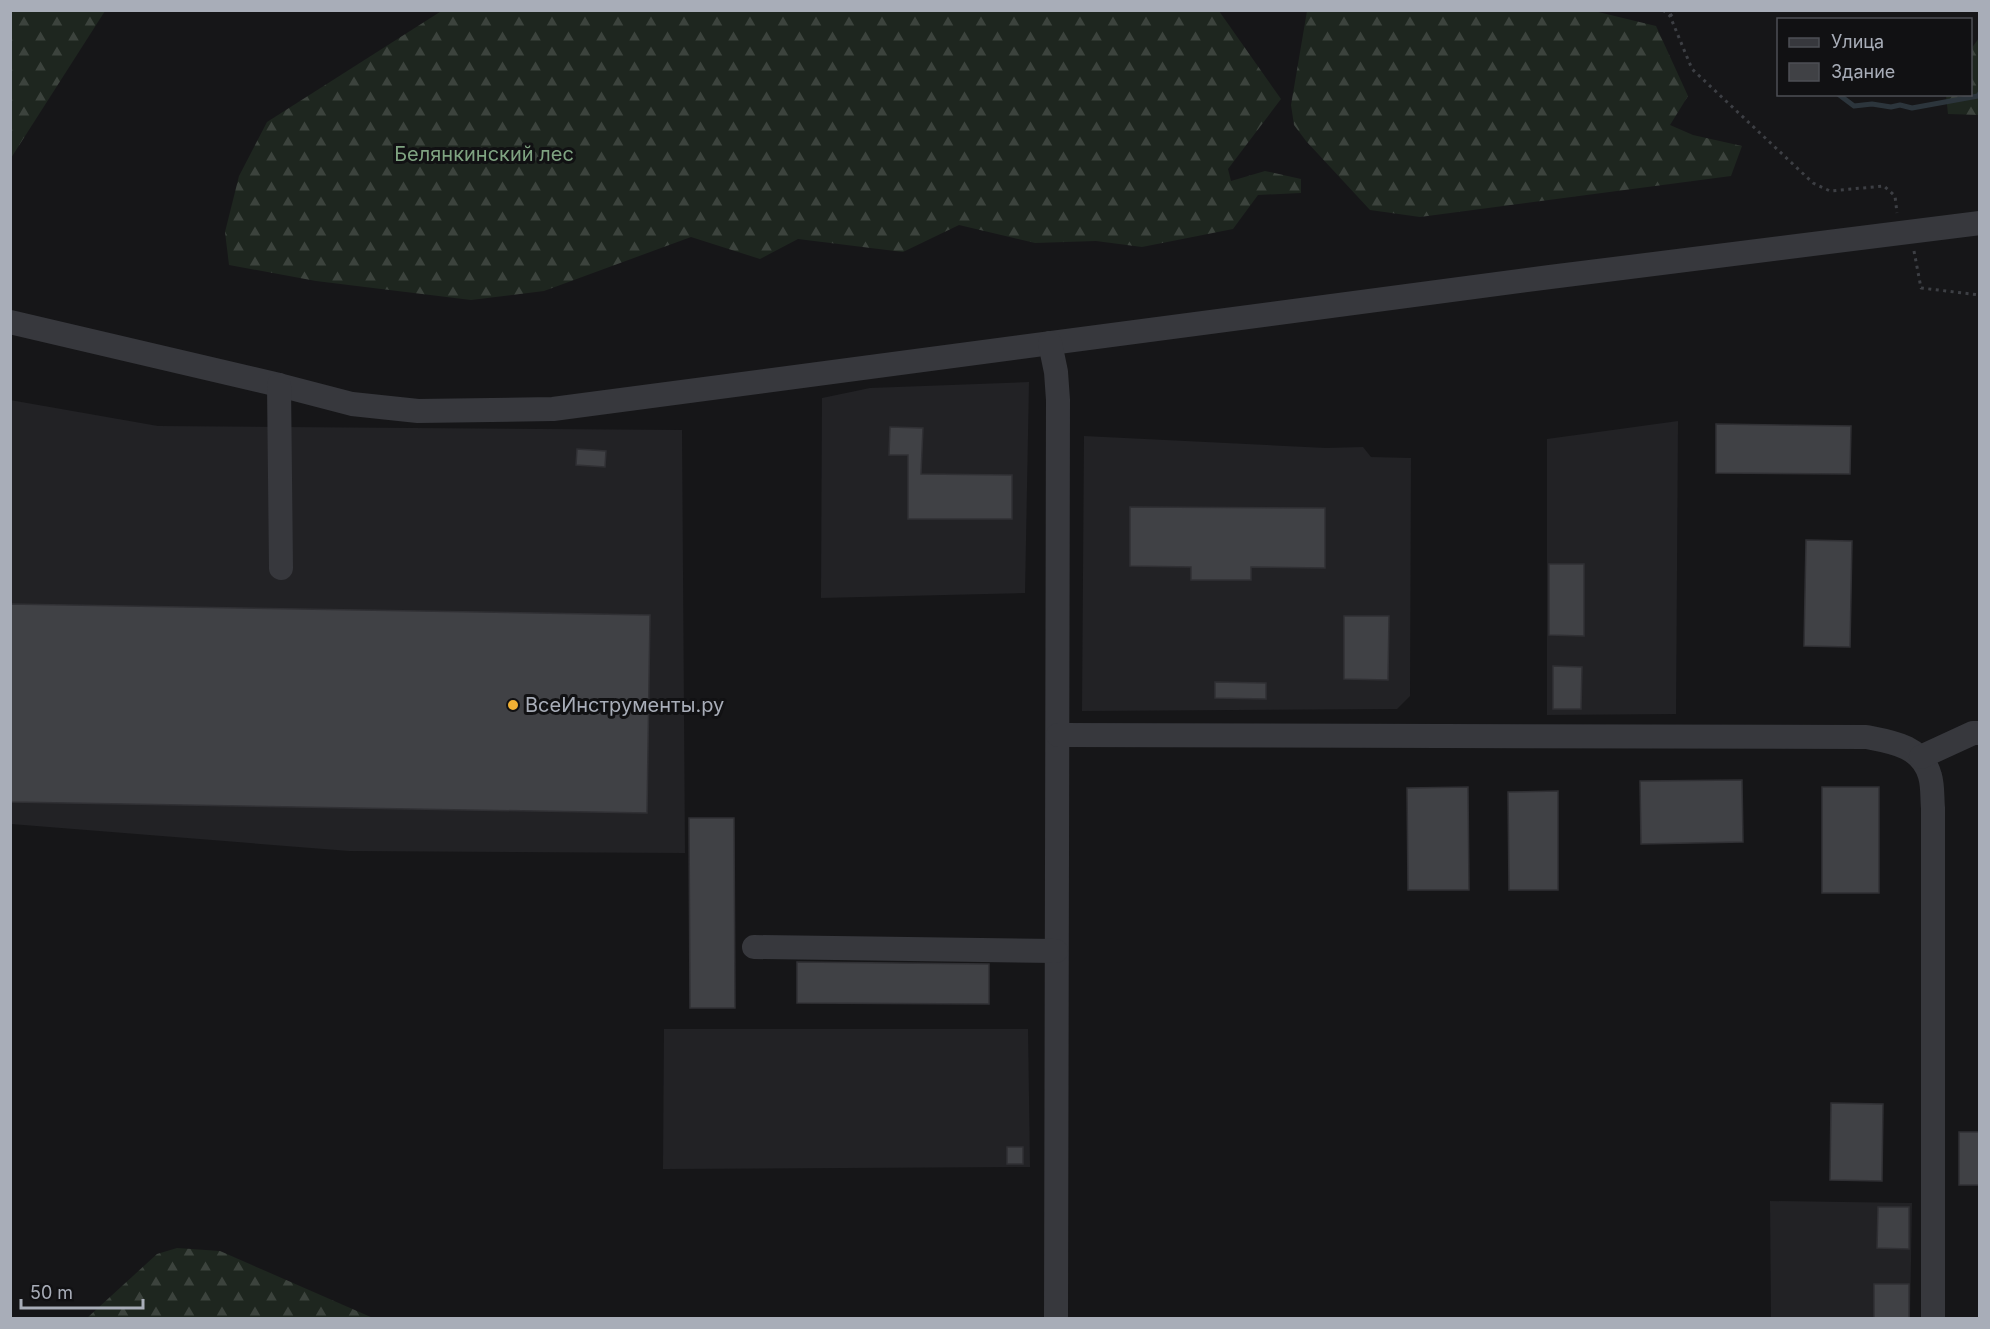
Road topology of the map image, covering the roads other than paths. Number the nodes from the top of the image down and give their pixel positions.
1 (1980, 223) edge
2 (10, 322) edge
3 (1050, 343) junction
4 (279, 385) junction
5 (281, 568) dead end
6 (1980, 734) edge
7 (1058, 735) junction
8 (1921, 757) junction
9 (754, 947) dead end
10 (1056, 951) junction
11 (1056, 1318) edge
12 (1933, 1318) edge

1 - 3 street
2 - 4 street
3 - 4 street
3 - 7 street
4 - 5 street
6 - 8 street
7 - 8 street
7 - 10 street
8 - 12 street
9 - 10 street
10 - 11 street

